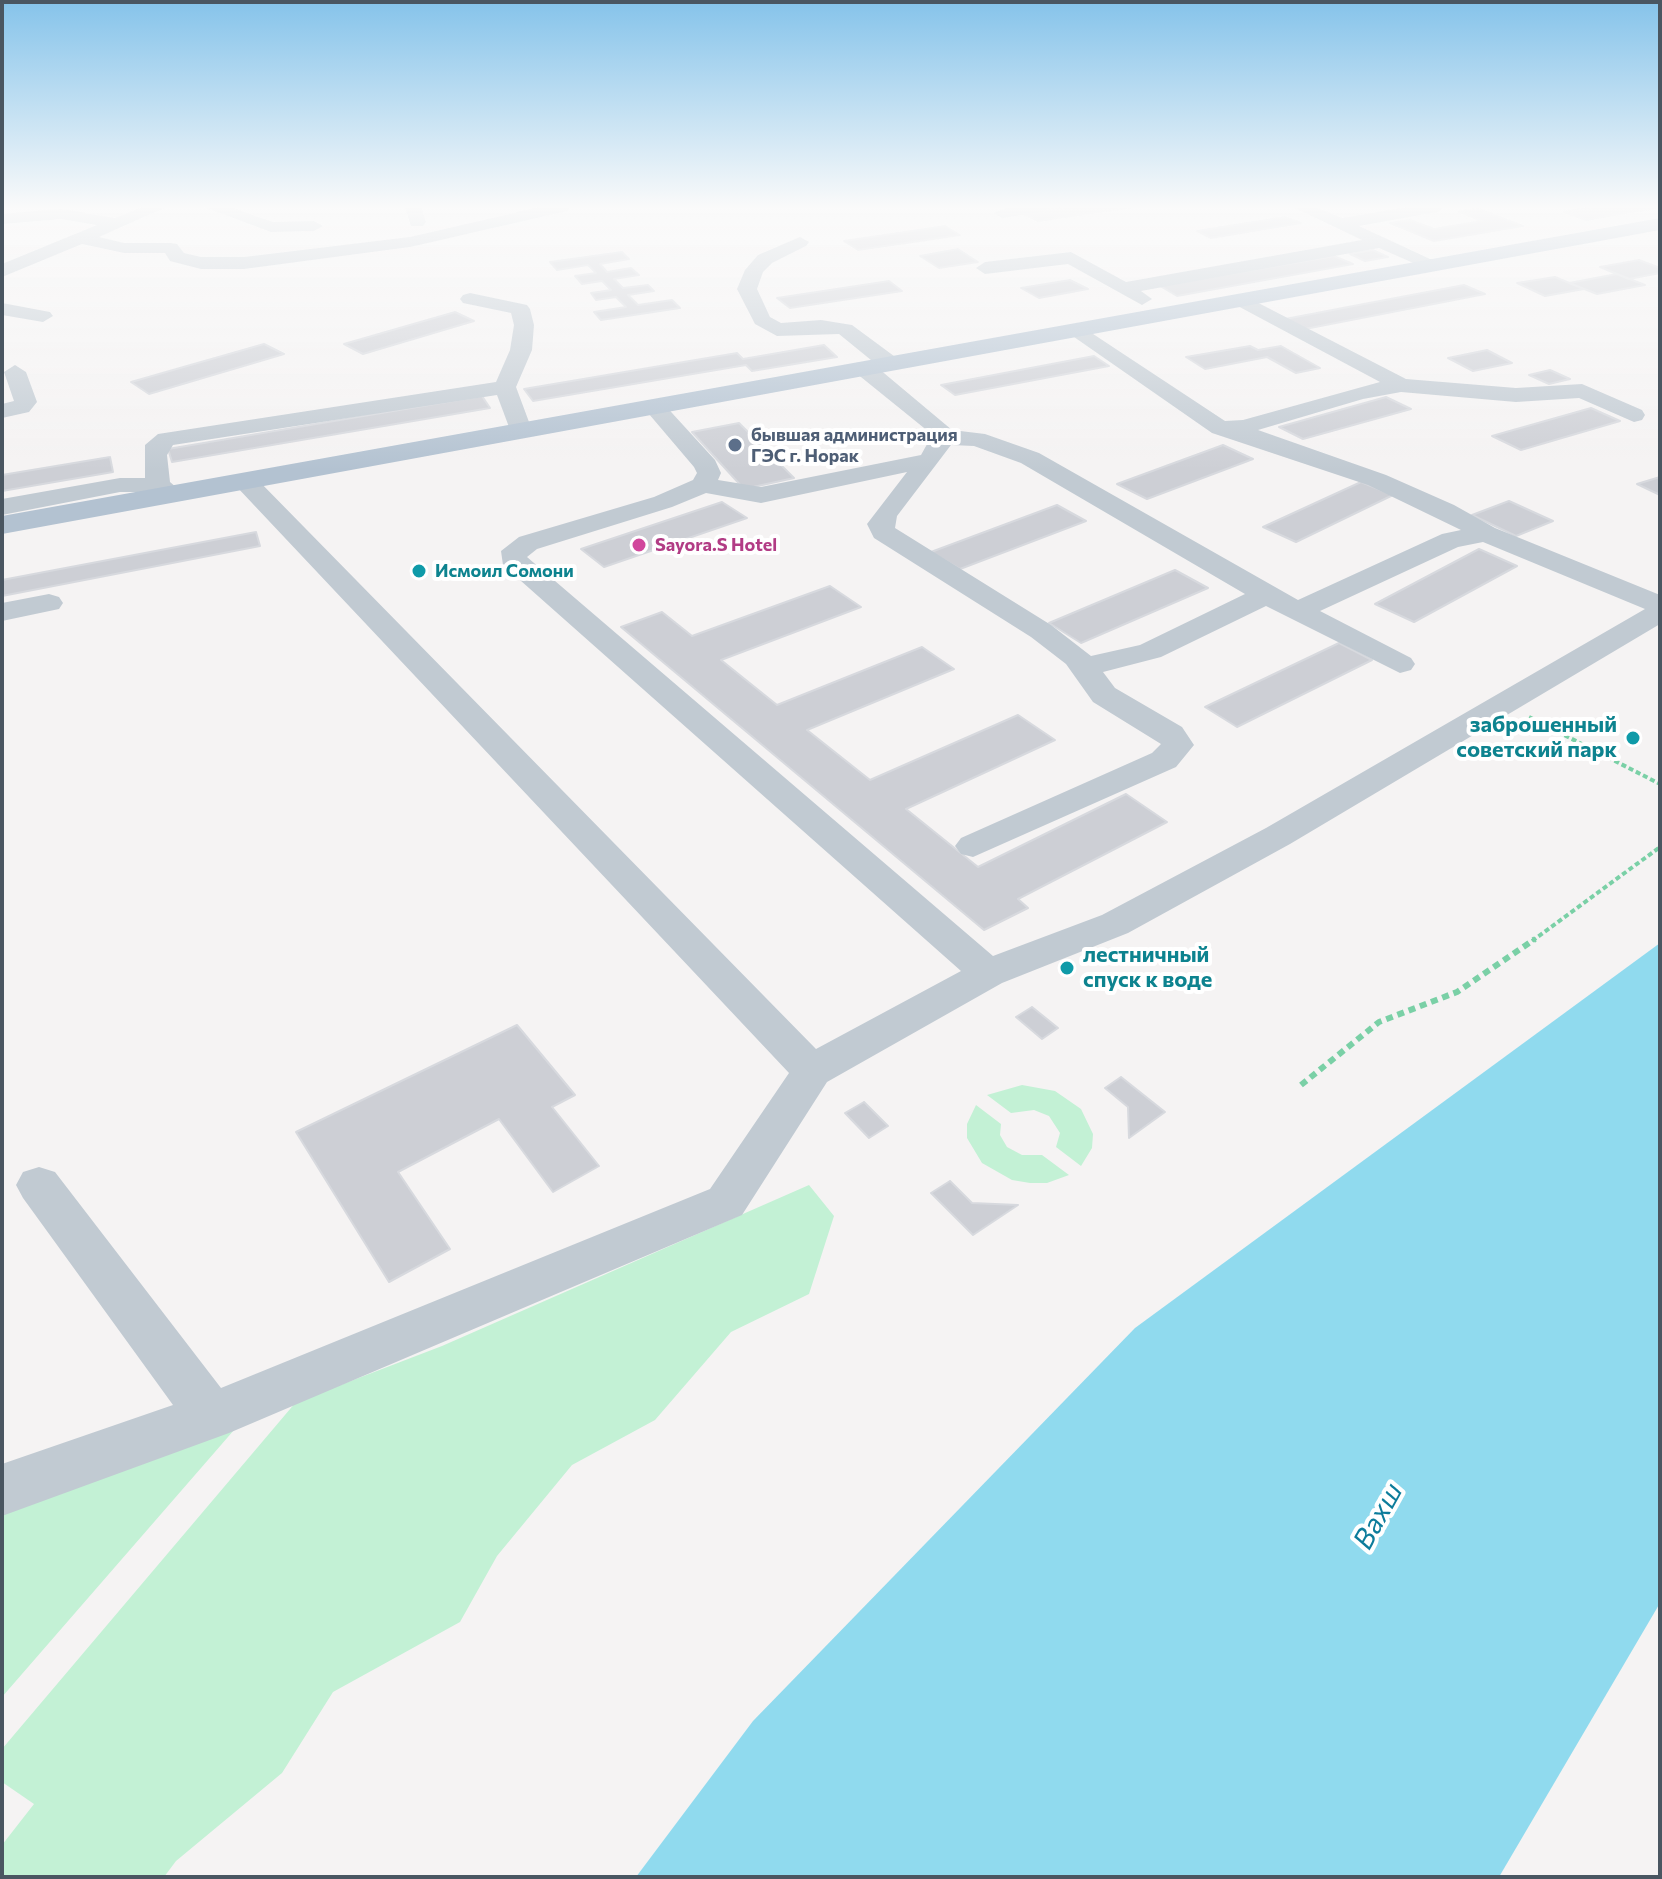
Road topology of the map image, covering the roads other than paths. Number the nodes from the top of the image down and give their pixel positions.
1 (750, 295) edge
2 (1135, 295) edge
3 (1270, 295) edge
4 (470, 299) dead end
5 (1241, 300) junction
6 (2, 309) edge
7 (1166, 313) junction
8 (43, 316) dead end
9 (1074, 330) junction
10 (877, 366) junction
11 (15, 372) dead end
12 (1401, 385) junction
13 (505, 387) junction
14 (654, 407) junction
15 (2, 411) edge
16 (1634, 415) dead end
17 (1231, 429) junction
18 (520, 430) junction
19 (936, 449) junction
20 (245, 481) junction
21 (703, 485) junction
22 (164, 490) junction
23 (2, 507) edge
24 (2, 525) edge
25 (1486, 534) junction
26 (1266, 595) junction
27 (49, 603) dead end
28 (1660, 605) edge
29 (1298, 611) junction
30 (2, 612) edge
31 (1660, 612) edge
32 (1400, 664) dead end
33 (1085, 667) junction
34 (973, 846) dead end
35 (988, 973) junction
36 (812, 1071) junction
37 (39, 1185) dead end
38 (211, 1416) junction
39 (2, 1490) edge

1 - 10 street
2 - 7 street
3 - 5 main road
4 - 13 street
5 - 7 main road
5 - 12 street
6 - 8 street
7 - 9 main road
9 - 10 main road
9 - 17 street
10 - 14 main road
10 - 19 street
11 - 15 street
12 - 16 street
12 - 17 street
13 - 18 street
13 - 22 street
14 - 18 main road
14 - 21 street
17 - 25 street
18 - 20 main road
19 - 21 street
19 - 26 street
19 - 33 street
20 - 22 main road
20 - 36 street
21 - 35 street
22 - 23 street
22 - 24 main road
25 - 28 street
25 - 29 street
26 - 29 street
26 - 33 street
27 - 30 street
29 - 32 street
31 - 35 street
33 - 34 street
35 - 36 street
36 - 38 street
37 - 38 street
38 - 39 street

